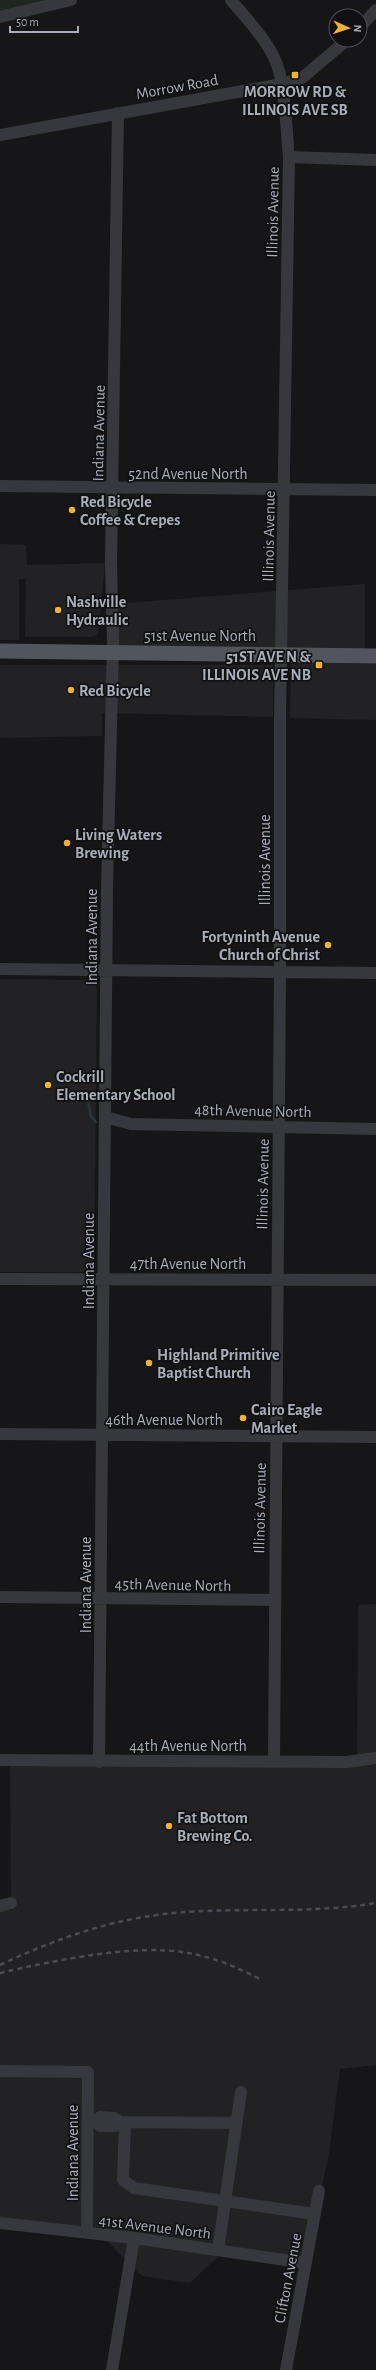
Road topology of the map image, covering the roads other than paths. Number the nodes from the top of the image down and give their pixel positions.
1 (71, 0) edge
2 (231, 0) edge
3 (376, 10) edge
4 (0, 17) edge
5 (368, 18) edge
6 (337, 48) edge
7 (282, 84) junction
8 (118, 112) junction
9 (0, 135) edge
10 (289, 157) junction
11 (376, 160) edge
12 (0, 486) edge
13 (113, 488) junction
14 (284, 489) junction
15 (376, 490) edge
16 (0, 651) edge
17 (112, 652) junction
18 (282, 653) junction
19 (376, 656) edge
20 (0, 969) edge
21 (280, 970) junction
22 (108, 971) junction
23 (376, 973) edge
24 (105, 1118) junction
25 (278, 1127) junction
26 (376, 1129) edge
27 (103, 1278) junction
28 (0, 1279) edge
29 (277, 1280) junction
30 (376, 1280) edge
31 (0, 1434) edge
32 (102, 1435) junction
33 (276, 1436) junction
34 (376, 1437) edge
35 (0, 1597) edge
36 (101, 1599) junction
37 (274, 1600) junction
38 (376, 1758) edge
39 (0, 1760) edge
40 (274, 1760) junction
41 (99, 1762) junction
42 (0, 2071) edge
43 (241, 2092) dead end
44 (92, 2121) junction
45 (123, 2122) junction
46 (236, 2123) junction
47 (319, 2191) dead end
48 (225, 2202) junction
49 (315, 2214) junction
50 (0, 2223) edge
51 (87, 2234) junction
52 (134, 2238) junction
53 (218, 2250) junction
54 (306, 2263) junction
55 (112, 2370) edge
56 (286, 2370) edge

1 - 4 street
2 - 7 street, Illinois Avenue
3 - 5 street
6 - 7 street, Morrow Road
7 - 8 street, Morrow Road
7 - 10 street, Illinois Avenue
8 - 9 street, Morrow Road
8 - 13 street, Indiana Avenue
10 - 11 street
10 - 14 street, Illinois Avenue
12 - 13 street, 52nd Avenue North
13 - 14 street, 52nd Avenue North
13 - 17 street, Indiana Avenue
14 - 15 street, 52nd Avenue North
14 - 18 street, Illinois Avenue
16 - 17 main road, 51st Avenue North
17 - 18 main road, 51st Avenue North
17 - 22 street, Indiana Avenue
18 - 19 main road, 51st Avenue North
18 - 21 street, Illinois Avenue
20 - 22 street
21 - 22 street
21 - 23 street
21 - 25 street, Illinois Avenue
22 - 24 street, Indiana Avenue
24 - 25 street, 48th Avenue North
24 - 27 street, Indiana Avenue
25 - 26 street, 48th Avenue North
25 - 29 street, Illinois Avenue
27 - 28 street, 47th Avenue North
27 - 29 street, 47th Avenue North
27 - 32 street, Indiana Avenue
29 - 30 street, 47th Avenue North
29 - 33 street, Illinois Avenue
31 - 32 street, 46th Avenue North
32 - 33 street, 46th Avenue North
32 - 36 street, Indiana Avenue
33 - 34 street, 46th Avenue North
33 - 37 street, Illinois Avenue
35 - 36 street, 45th Avenue North
36 - 37 street, 45th Avenue North
36 - 41 street, Indiana Avenue
37 - 40 street, Illinois Avenue
38 - 40 street, 44th Avenue North
39 - 41 street, 44th Avenue North
40 - 41 street, 44th Avenue North
42 - 44 street, Indiana Avenue
43 - 46 street
44 - 45 street
44 - 51 street, Indiana Avenue
45 - 46 street
45 - 48 street
46 - 48 street
47 - 49 street, Clifton Avenue
48 - 49 street
48 - 53 street
49 - 54 street, Clifton Avenue
50 - 51 street, 41st Avenue North
51 - 52 street, 41st Avenue North
52 - 53 street, 41st Avenue North
52 - 55 street
53 - 54 street, 41st Avenue North
54 - 56 street, Clifton Avenue

